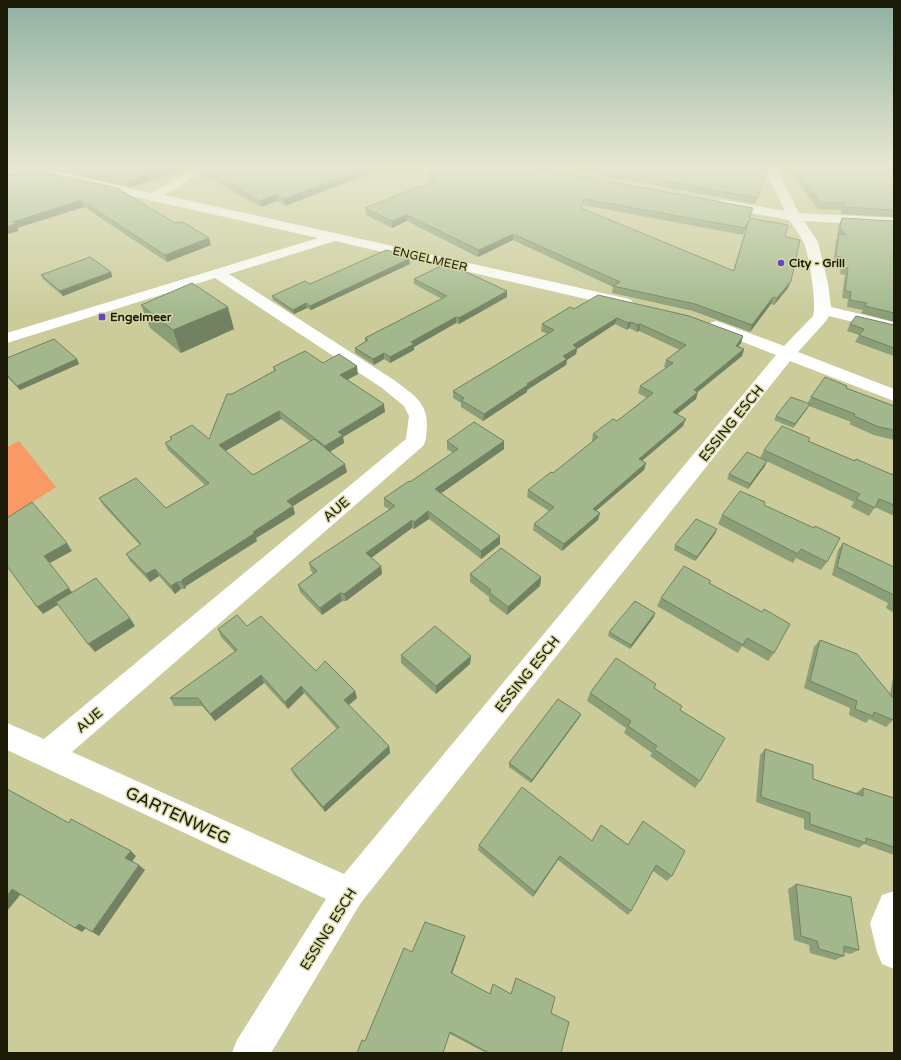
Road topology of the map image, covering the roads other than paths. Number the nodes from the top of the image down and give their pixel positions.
1 (239, 215) edge
2 (781, 215) edge
3 (794, 218) junction
4 (894, 222) edge
5 (334, 237) junction
6 (217, 273) junction
7 (643, 306) edge
8 (823, 310) junction
9 (699, 320) edge
10 (894, 327) edge
11 (7, 338) edge
12 (787, 353) junction
13 (894, 395) edge
14 (7, 736) edge
15 (47, 756) junction
16 (349, 893) junction
17 (894, 907) edge
18 (894, 952) edge
19 (250, 1053) edge

1 - 5 street
2 - 3 street
3 - 4 street
3 - 8 street
5 - 6 street, ENGELMEER
5 - 7 street, ENGELMEER
6 - 11 street, ENGELMEER
6 - 15 street, AUE
8 - 10 street
8 - 12 street, ESSING ESCH
9 - 12 street
12 - 13 street
12 - 16 street, ESSING ESCH
14 - 15 street, GARTENWEG
15 - 16 street, GARTENWEG
16 - 19 street, ESSING ESCH
17 - 18 street

